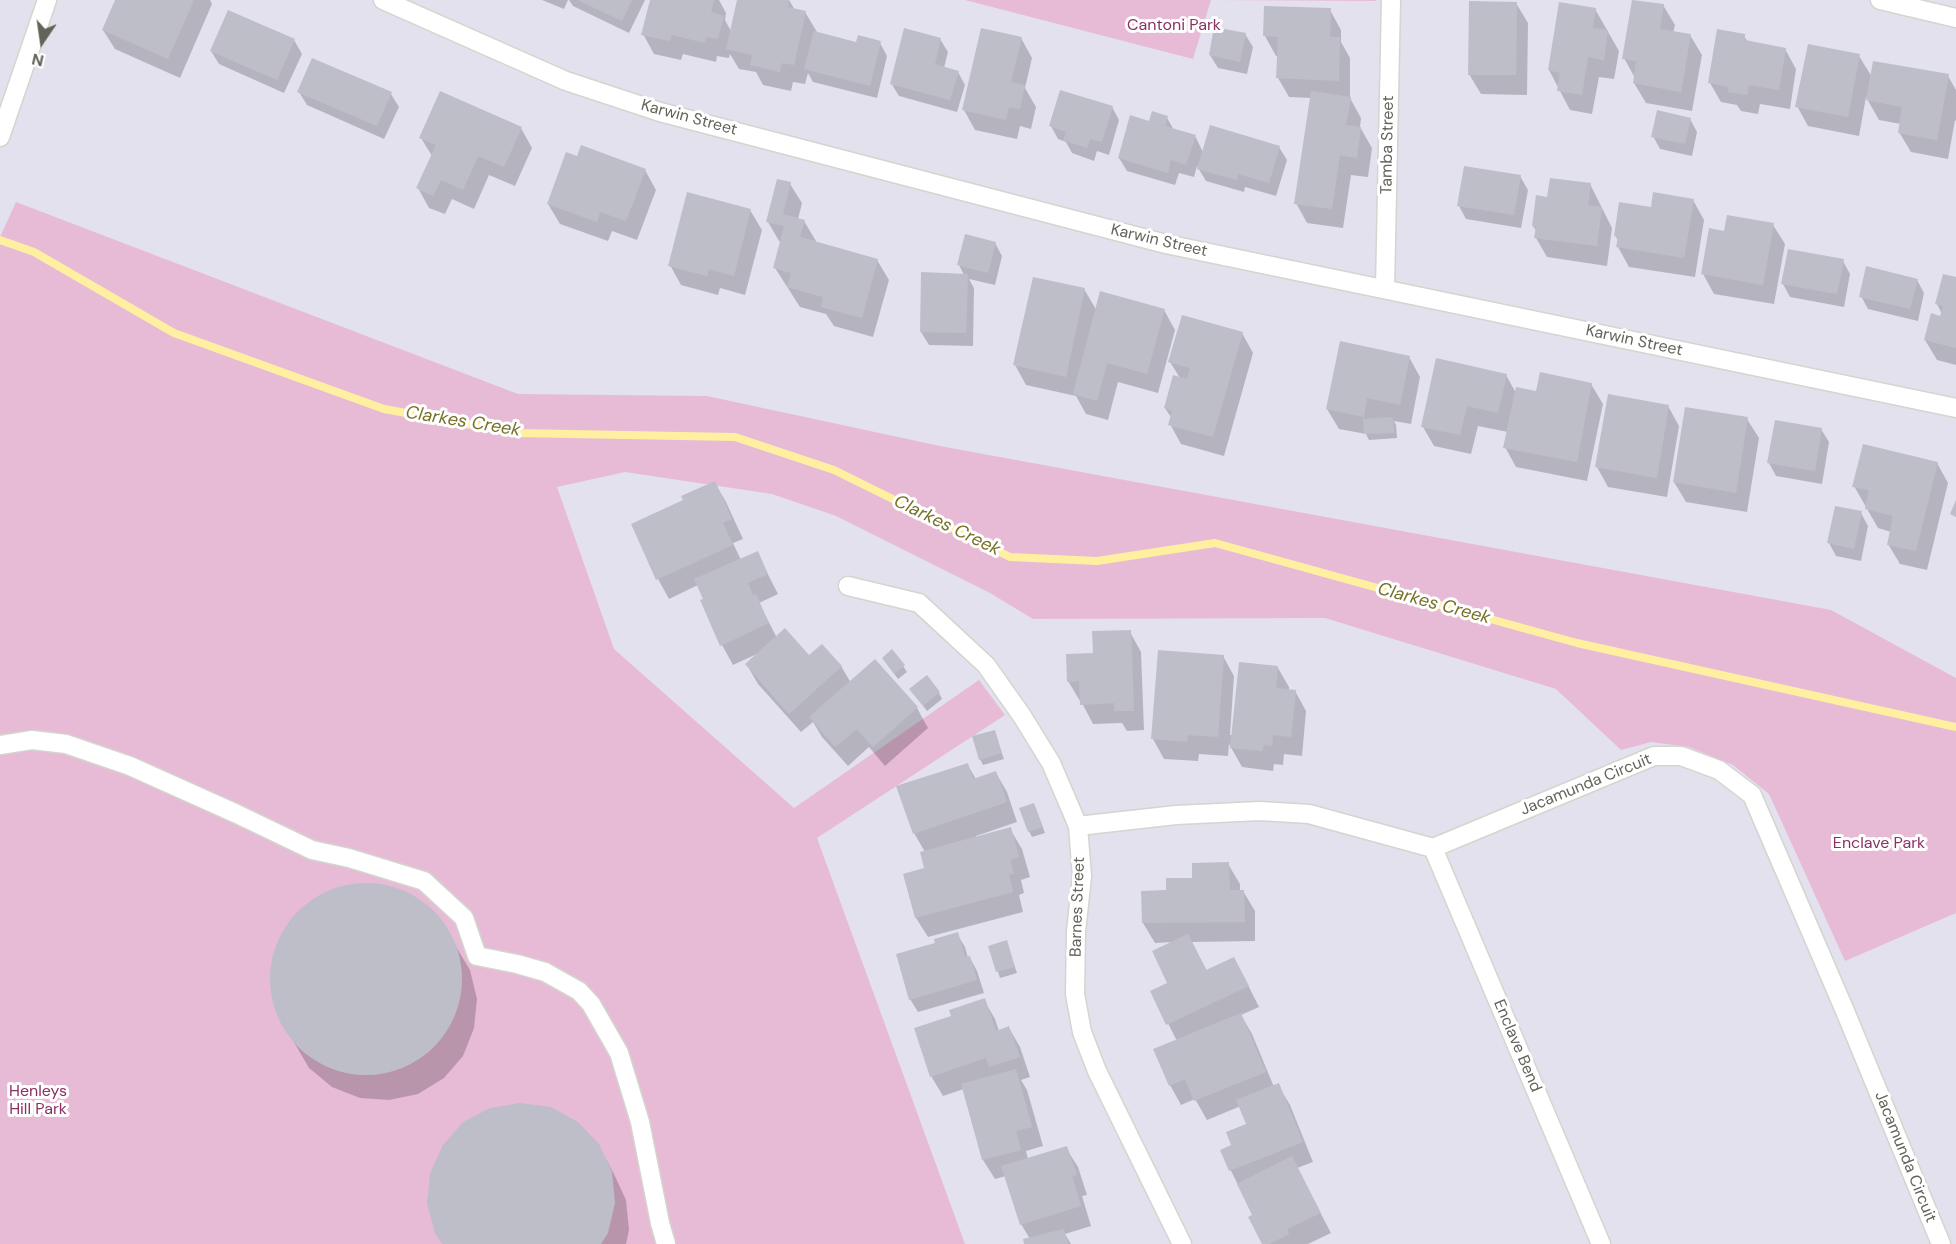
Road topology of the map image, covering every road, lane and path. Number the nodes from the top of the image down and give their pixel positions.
1 (46, 0) edge
2 (1391, 0) edge
3 (1880, 0) edge
4 (390, 1) edge
5 (1956, 18) edge
6 (0, 137) edge
7 (1385, 289) junction
8 (1956, 408) edge
9 (848, 586) dead end
10 (0, 745) edge
11 (1078, 826) junction
12 (1433, 848) junction
13 (666, 1244) edge
14 (1182, 1244) edge
15 (1601, 1244) edge
16 (1941, 1244) edge

1 - 6 street
2 - 7 street, Tamba Street
3 - 5 street
4 - 7 street, Karwin Street
7 - 8 street, Karwin Street
9 - 11 street, Barnes Street
10 - 13 street
11 - 12 street
11 - 14 street, Barnes Street
12 - 15 street, Enclave Bend
12 - 16 street, Jacamunda Circuit

